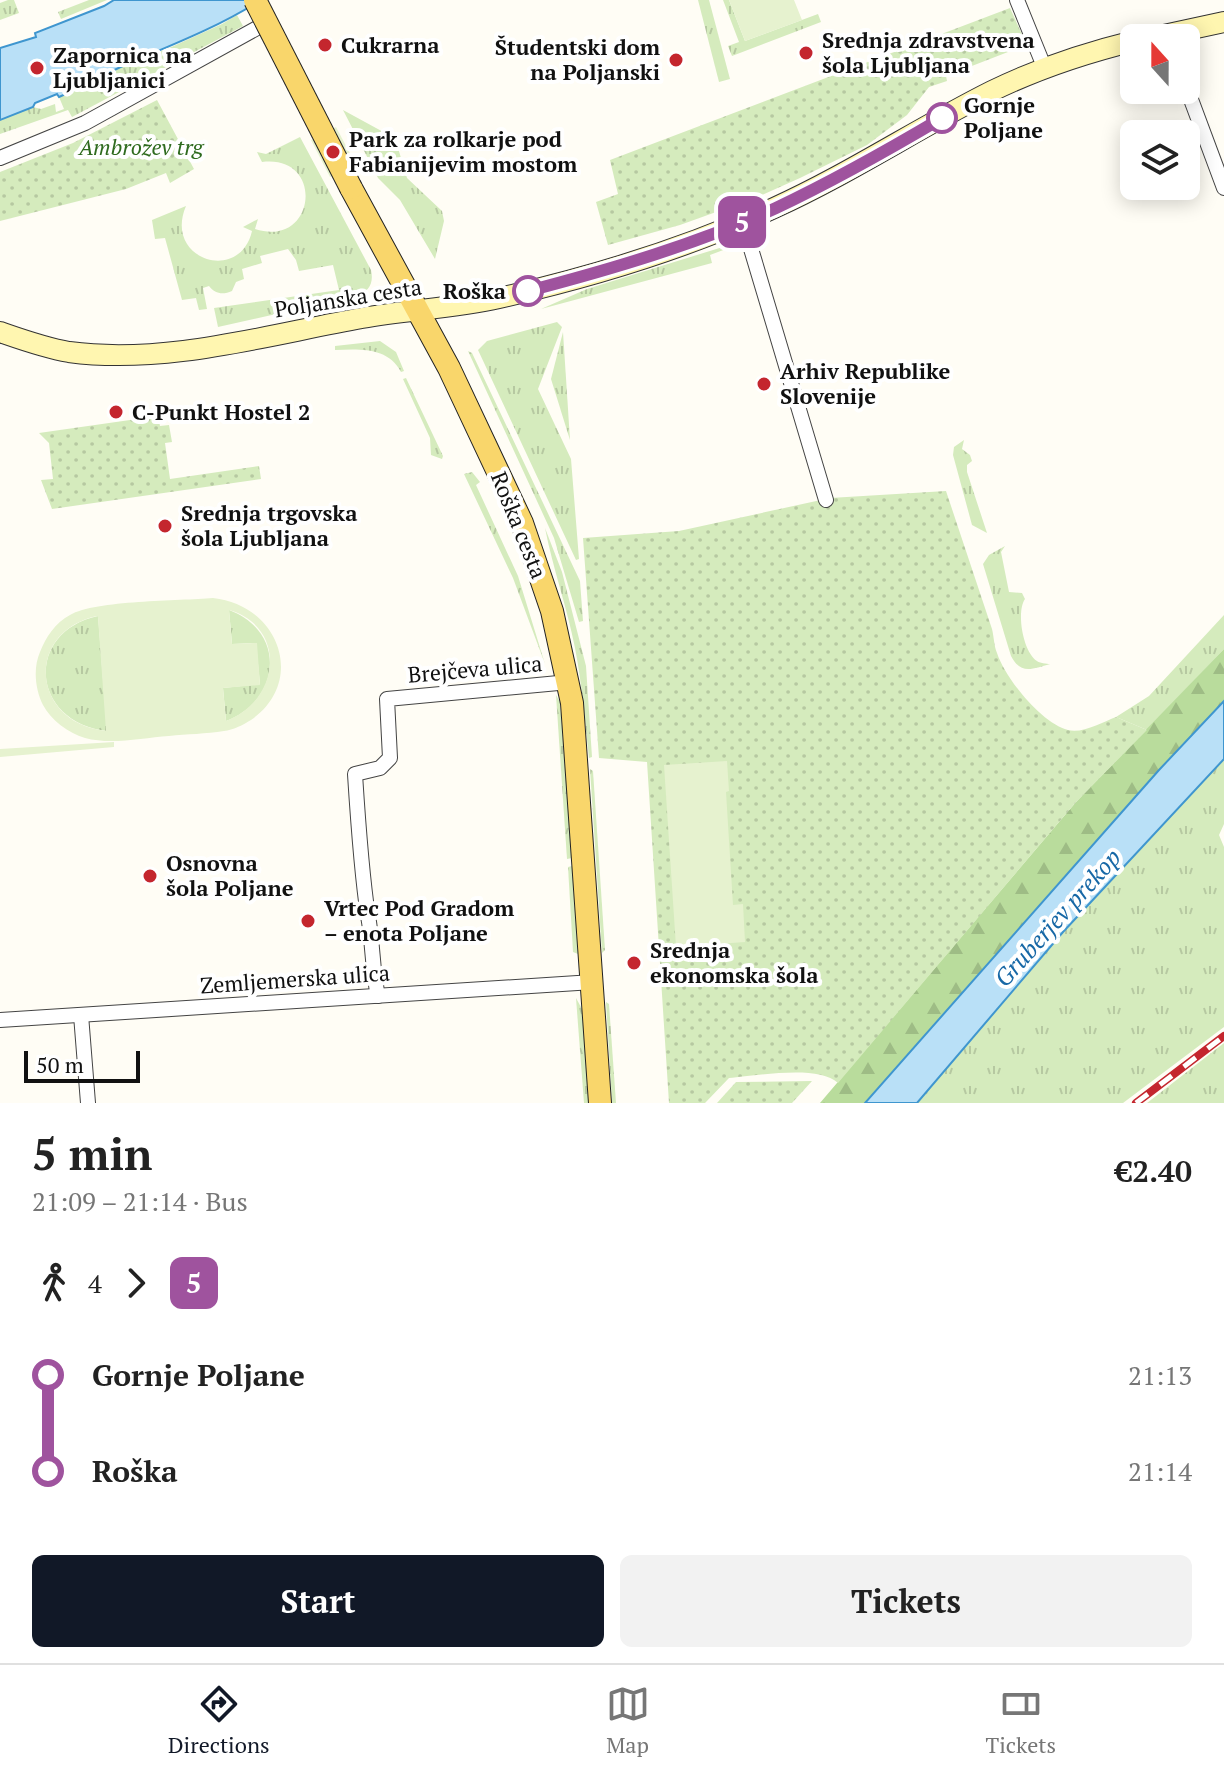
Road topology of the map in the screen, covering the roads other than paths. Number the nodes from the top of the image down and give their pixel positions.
1 (255, 0) edge
2 (1017, 0) edge
3 (268, 22) dead end
4 (1224, 22) edge
5 (1200, 28) edge
6 (1120, 45) edge
7 (1045, 69) junction
8 (1193, 104) edge
9 (0, 158) edge
10 (1224, 188) edge
11 (743, 222) junction
12 (418, 311) junction
13 (0, 332) edge
14 (826, 500) dead end
15 (569, 682) junction
16 (593, 982) junction
17 (378, 996) junction
18 (81, 1015) junction
19 (0, 1020) edge
20 (88, 1103) edge
21 (600, 1103) edge

1 - 12 main road, Roška cesta, bridge
2 - 7 street
3 - 9 street
4 - 5 main road
6 - 7 main road, Poljanska cesta
7 - 11 main road, Poljanska cesta
8 - 10 street
11 - 12 main road, Poljanska cesta
11 - 14 street
12 - 13 main road, Poljanska cesta
12 - 15 main road, Roška cesta
15 - 16 main road, Roška cesta
15 - 17 street, Brejčeva ulica
16 - 17 street, Zemljemerska ulica
16 - 21 main road, Roška cesta
17 - 18 street, Zemljemerska ulica
18 - 19 street, Zemljemerska ulica
18 - 20 street

